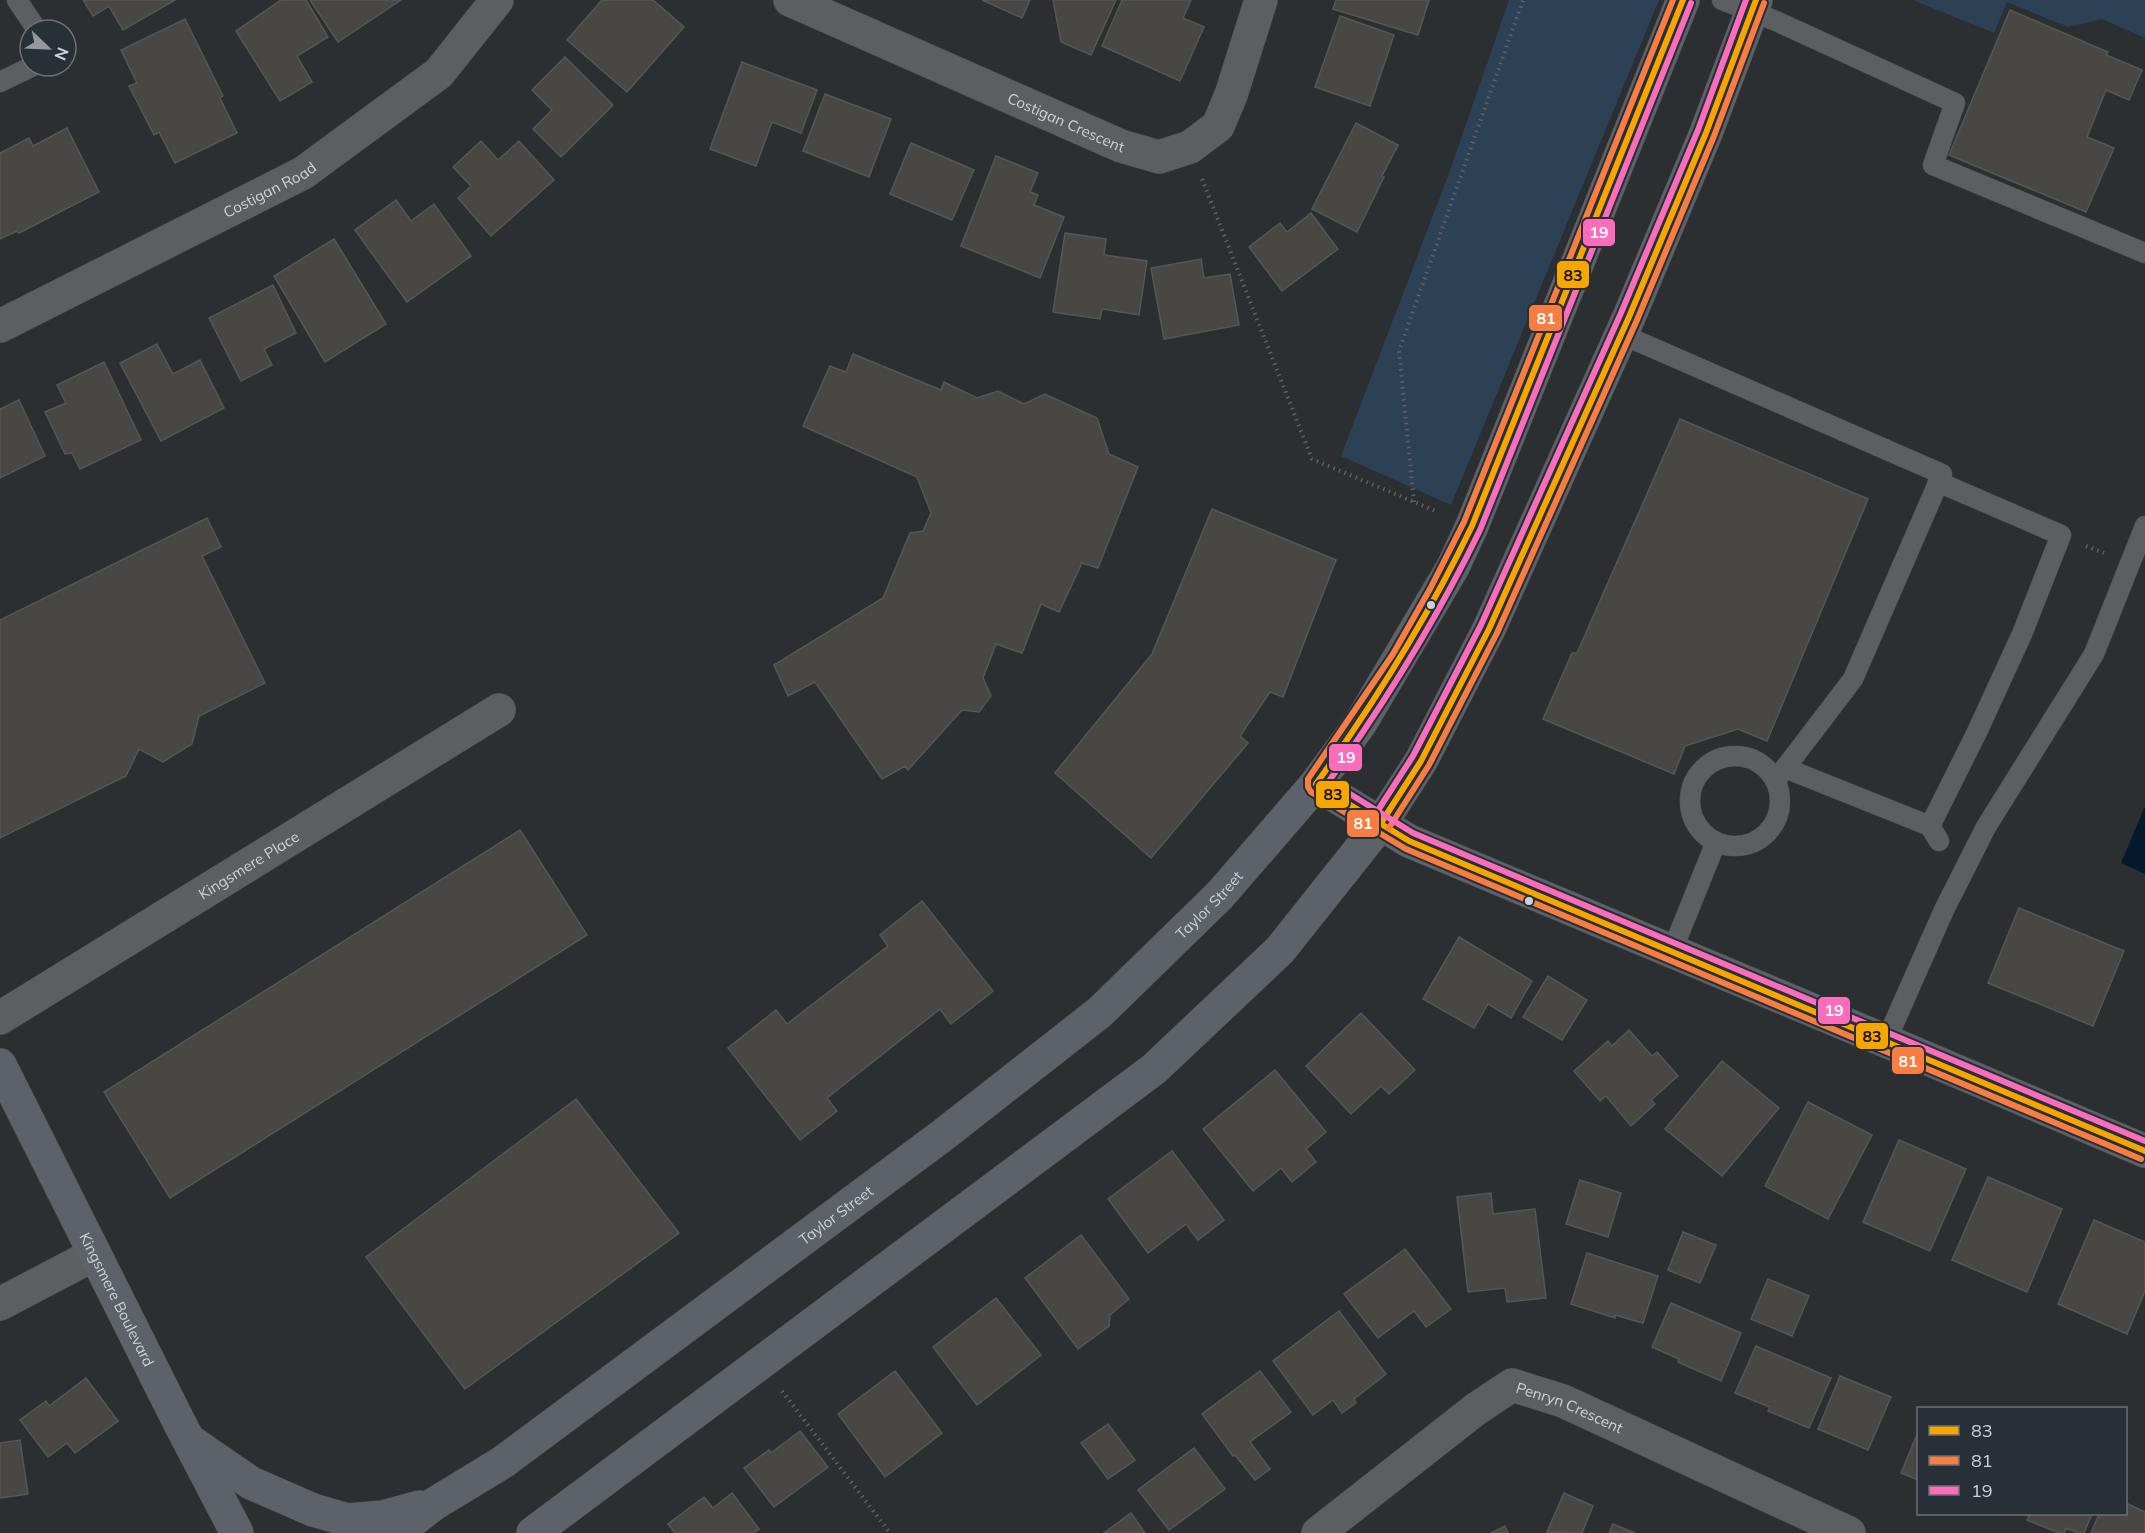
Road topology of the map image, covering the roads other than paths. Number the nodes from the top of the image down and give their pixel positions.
1 (17, 0) edge
2 (497, 0) edge
3 (790, 0) edge
4 (1261, 0) edge
5 (1683, 0) edge
6 (1743, 4) edge
7 (30, 18) edge
8 (18, 73) edge
9 (0, 82) edge
10 (2145, 253) edge
11 (0, 326) edge
12 (1621, 334) junction
13 (1938, 482) junction
14 (2145, 526) edge
15 (499, 710) dead end
16 (1780, 774) junction
17 (1316, 784) junction
18 (1381, 823) junction
19 (1716, 842) junction
20 (1672, 951) junction
21 (0, 1018) edge
22 (1886, 1041) junction
23 (0, 1065) edge
24 (2145, 1151) edge
25 (95, 1254) junction
26 (0, 1304) edge
27 (189, 1441) junction
28 (434, 1504) junction
29 (237, 1533) edge
30 (396, 1533) edge
31 (533, 1533) edge
32 (1318, 1533) edge
33 (1849, 1533) edge

1 - 7 lane
2 - 11 street, Costigan Road
3 - 4 street, Costigan Crescent
5 - 17 main road, Taylor Street
6 - 10 lane
6 - 12 main road
8 - 9 lane
12 - 13 lane
12 - 18 main road
13 - 16 lane
13 - 16 lane
14 - 22 lane
15 - 21 street, Kingsmere Place
16 - 19 lane
16 - 19 lane
17 - 18 main road
17 - 28 main road, Taylor Street
18 - 20 main road
18 - 31 main road
19 - 20 lane
20 - 22 main road
22 - 24 main road
23 - 25 main road, Kingsmere Boulevard
25 - 26 street
25 - 27 main road, Kingsmere Boulevard
27 - 28 main road
27 - 29 main road, Kingsmere Boulevard
28 - 30 main road, Taylor Street
32 - 33 street, Penryn Crescent

